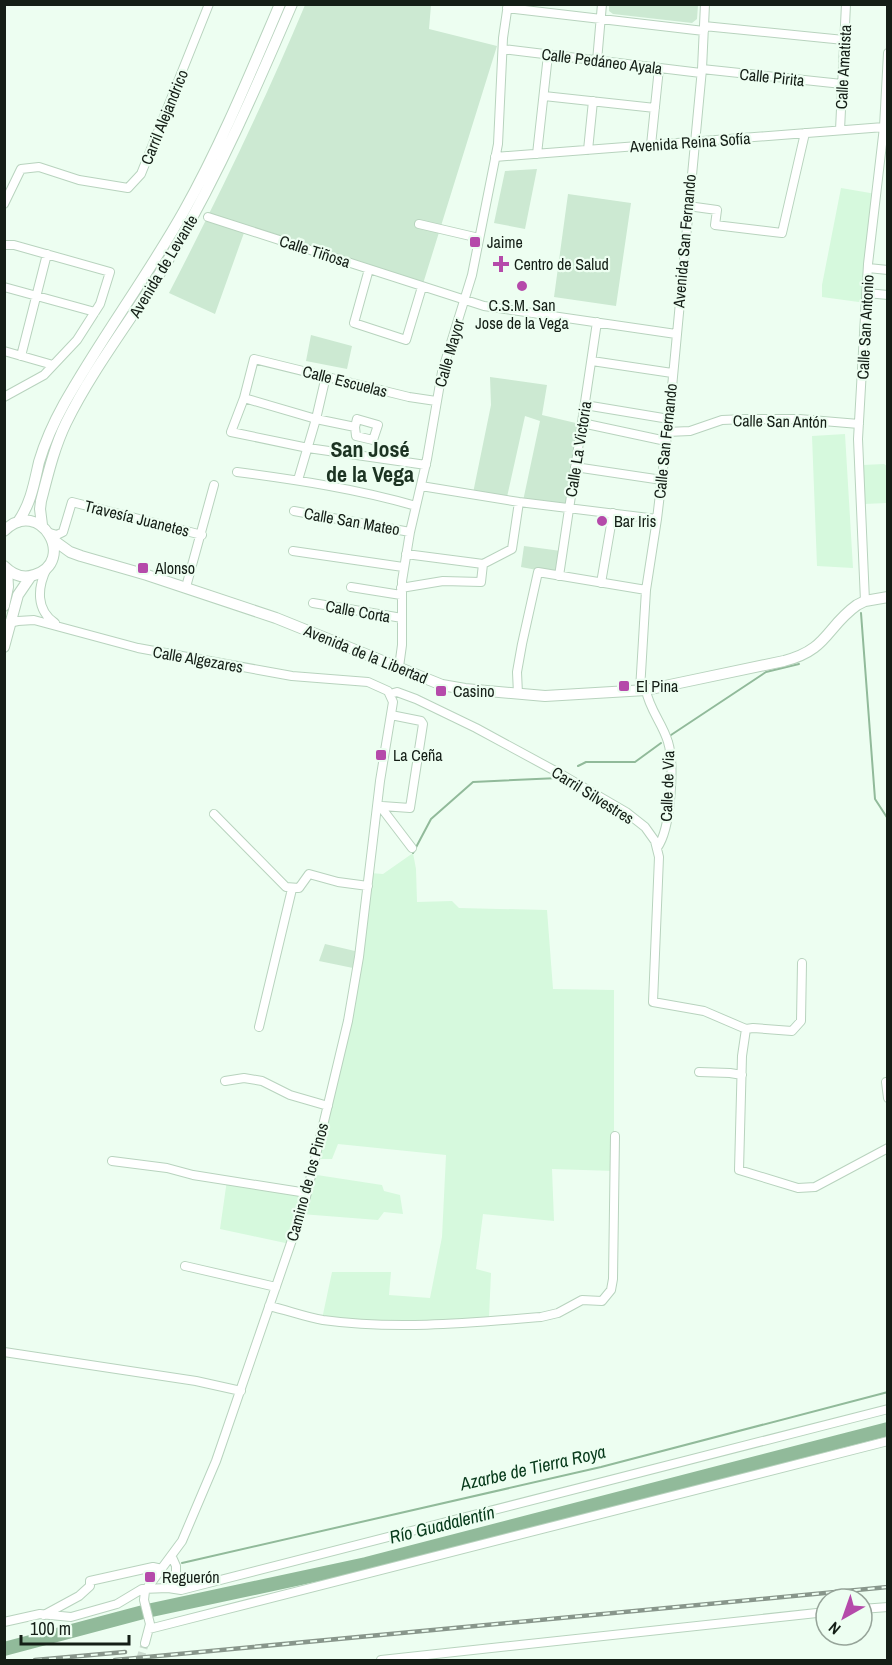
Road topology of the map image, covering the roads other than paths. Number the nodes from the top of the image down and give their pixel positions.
1 (209, 4) edge
2 (280, 4) edge
3 (292, 4) edge
4 (602, 4) edge
5 (705, 4) edge
6 (846, 4) edge
7 (507, 6) edge
8 (601, 19) junction
9 (704, 28) junction
10 (844, 40) junction
11 (503, 49) junction
12 (888, 53) edge
13 (548, 55) junction
14 (597, 61) junction
15 (659, 68) junction
16 (701, 71) junction
17 (842, 84) junction
18 (887, 84) edge
19 (544, 96) junction
20 (593, 101) junction
21 (655, 108) junction
22 (884, 127) junction
23 (840, 130) junction
24 (805, 133) junction
25 (694, 142) junction
26 (651, 145) junction
27 (588, 150) junction
28 (537, 154) junction
29 (495, 157) junction
30 (4, 204) edge
31 (688, 206) junction
32 (208, 217) dead end
33 (419, 224) dead end
34 (479, 238) junction
35 (4, 245) edge
36 (47, 254) junction
37 (868, 268) junction
38 (369, 269) junction
39 (888, 270) edge
40 (4, 287) edge
41 (422, 287) junction
42 (867, 293) junction
43 (888, 295) edge
44 (38, 296) junction
45 (465, 300) junction
46 (95, 312) junction
47 (597, 322) junction
48 (676, 334) junction
49 (4, 351) edge
50 (21, 356) junction
51 (592, 361) junction
52 (53, 365) junction
53 (672, 372) junction
54 (326, 376) junction
55 (4, 397) edge
56 (244, 398) junction
57 (436, 401) junction
58 (585, 405) junction
59 (669, 419) junction
60 (316, 420) junction
61 (582, 423) junction
62 (859, 424) junction
63 (355, 427) dead end
64 (666, 437) junction
65 (308, 448) junction
66 (426, 465) junction
67 (575, 467) junction
68 (237, 472) dead end
69 (298, 480) junction
70 (662, 480) junction
71 (214, 485) dead end
72 (421, 486) junction
73 (519, 502) junction
74 (416, 506) junction
75 (568, 508) junction
76 (294, 511) dead end
77 (613, 513) junction
78 (657, 519) junction
79 (18, 522) junction
80 (5, 530) edge
81 (48, 532) junction
82 (410, 532) junction
83 (202, 535) junction
84 (293, 551) dead end
85 (406, 554) junction
86 (81, 556) junction
87 (49, 564) junction
88 (483, 564) junction
89 (404, 567) junction
90 (6, 568) edge
91 (31, 576) junction
92 (559, 576) junction
93 (601, 583) junction
94 (186, 587) junction
95 (351, 587) dead end
96 (646, 590) junction
97 (401, 592) junction
98 (888, 597) edge
99 (865, 601) junction
100 (314, 603) dead end
101 (4, 606) edge
102 (402, 618) junction
103 (8, 623) edge
104 (64, 627) junction
105 (4, 647) edge
106 (399, 667) junction
107 (643, 690) junction
108 (390, 694) junction
109 (518, 694) junction
110 (391, 716) junction
111 (380, 806) junction
112 (214, 814) dead end
113 (412, 848) dead end
114 (657, 848) junction
115 (368, 886) junction
116 (292, 889) junction
117 (802, 963) dead end
118 (259, 1027) dead end
119 (746, 1029) junction
120 (699, 1072) dead end
121 (742, 1075) junction
122 (225, 1081) dead end
123 (886, 1082) dead end
124 (888, 1098) edge
125 (328, 1106) junction
126 (615, 1136) dead end
127 (888, 1148) edge
128 (112, 1161) dead end
129 (307, 1193) junction
130 (185, 1266) dead end
131 (276, 1287) junction
132 (269, 1306) junction
133 (4, 1352) edge
134 (241, 1390) junction
135 (888, 1409) edge
136 (888, 1441) edge
137 (171, 1557) junction
138 (162, 1569) junction
139 (168, 1588) junction
140 (146, 1589) junction
141 (814, 1613) edge
142 (44, 1615) junction
143 (4, 1622) edge
144 (149, 1625) junction
145 (145, 1643) tunnel mouth
146 (381, 1660) edge

1 - 30 street, Carril Alejandrico
2 - 79 main road, Avenida de Levante
3 - 81 main road, Avenida de Levante
4 - 8 street
5 - 9 street, Avenida San Fernando
6 - 10 street, Calle Amatista
7 - 8 street
7 - 11 street, Calle Mayor
8 - 9 street
8 - 14 street
9 - 10 street
9 - 16 street, Avenida San Fernando
10 - 17 street, Calle Amatista
11 - 13 street, Calle Pedáneo Ayala
11 - 29 street, Calle Mayor
12 - 18 street, Calle San Antonio
13 - 14 street, Calle Pedáneo Ayala
13 - 19 street
14 - 15 street, Calle Pedáneo Ayala
15 - 16 street, Calle Pedáneo Ayala
15 - 21 street
16 - 17 street, Calle Pirita
16 - 25 street, Avenida San Fernando
17 - 23 street, Calle Amatista
18 - 22 street, Calle San Antonio
19 - 20 street
19 - 28 street
20 - 21 street
20 - 27 street
21 - 26 street
22 - 23 street, Avenida Reina Sofía
22 - 37 street, Calle San Antonio
23 - 24 street, Avenida Reina Sofía
24 - 25 street, Avenida Reina Sofía
24 - 31 street
25 - 26 street, Avenida Reina Sofía
25 - 31 street, Avenida San Fernando
26 - 27 street, Avenida Reina Sofía
27 - 28 street, Avenida Reina Sofía
28 - 29 street, Avenida Reina Sofía
29 - 34 street, Calle Mayor
31 - 48 street, Avenida San Fernando
32 - 38 street, Calle Tiñosa
33 - 34 street
34 - 45 street, Calle Mayor
35 - 36 street
36 - 44 street
36 - 46 street
37 - 39 street
37 - 42 street, Calle San Antonio
38 - 41 street, Calle Tiñosa
38 - 41 street
40 - 44 street
41 - 45 street, Calle Tiñosa
42 - 43 street
42 - 62 street, Calle San Antonio
44 - 46 street
44 - 50 street
45 - 47 street, Calle Tiñosa
45 - 57 street, Calle Mayor
46 - 52 street
47 - 48 street, Calle Tiñosa
47 - 51 street, Calle La Victoria
48 - 53 street, Calle San Fernando
49 - 50 street
50 - 52 street
51 - 53 street
51 - 58 street, Calle La Victoria
52 - 55 street
53 - 59 street, Calle San Fernando
54 - 56 street, Calle Escuelas
54 - 57 street, Calle Escuelas
54 - 60 street
56 - 60 street
56 - 65 street
57 - 66 street, Calle Mayor
58 - 59 street
58 - 61 street, Calle La Victoria
59 - 64 street, Calle San Fernando
60 - 63 street
60 - 65 street
61 - 64 street, Calle San Antón
61 - 67 street, Calle La Victoria
62 - 64 street, Calle San Antón
62 - 99 street, Calle San Antonio
64 - 70 street, Calle San Fernando
65 - 66 street
65 - 69 street
66 - 72 street, Calle Mayor
67 - 70 street
67 - 75 street, Calle La Victoria
68 - 69 street
69 - 74 street
70 - 78 street, Calle San Fernando
71 - 83 street
72 - 73 street
72 - 74 street, Calle Mayor
73 - 75 street
73 - 88 street
74 - 82 street, Calle Mayor
75 - 77 street
75 - 92 street, Calle La Victoria
76 - 82 street, Calle San Mateo
77 - 78 street
77 - 93 street
78 - 96 street, Calle San Fernando
79 - 80 main road
79 - 81 main road
81 - 83 street, Travesía Juanetes
81 - 86 main road, Avenida de la Libertad
81 - 87 main road, Avenida de Levante
82 - 85 street, Calle Mayor
83 - 94 street
84 - 89 street
85 - 88 street
85 - 89 street, Calle Mayor
86 - 87 main road, Avenida de la Libertad
86 - 94 main road, Avenida de la Libertad
87 - 91 main road, Avenida de la Libertad
87 - 104 street
88 - 97 street
89 - 97 street, Calle Mayor
90 - 91 main road
90 - 101 main road
91 - 103 main road
92 - 93 street
92 - 109 street
93 - 96 street
94 - 106 main road, Avenida de la Libertad
95 - 97 street
96 - 107 street, Calle San Fernando
97 - 102 street, Calle Mayor
98 - 99 main road, Avenida de la Libertad
99 - 107 main road, Avenida de la Libertad
100 - 102 street, Calle Corta
102 - 106 street, Calle Mayor
103 - 104 street, Calle Algezares
103 - 105 main road
104 - 108 street, Calle Algezares
106 - 109 main road, Avenida de la Libertad
107 - 109 main road, Avenida de la Libertad
107 - 114 street, Calle de Via
108 - 110 street, Camino de los Pinos
108 - 114 street, Carril Silvestres
110 - 111 street, Camino de los Pinos
110 - 111 street
111 - 113 street
111 - 115 street, Camino de los Pinos
112 - 116 street
114 - 119 street
115 - 116 street
115 - 125 street, Camino de los Pinos
116 - 118 street
117 - 119 street
119 - 121 street
120 - 121 street
121 - 127 street
122 - 125 street
123 - 124 street
125 - 129 street, Camino de los Pinos
126 - 132 street
128 - 129 street
129 - 131 street, Camino de los Pinos
130 - 131 street
131 - 132 street, Camino de los Pinos
132 - 134 street, Camino de los Pinos
133 - 134 street
134 - 137 street, Camino de los Pinos
135 - 139 street
136 - 144 street
137 - 138 street, Camino de los Pinos
137 - 139 street
138 - 140 street, Camino de los Pinos
138 - 142 street
139 - 140 street
140 - 142 street
140 - 144 street, Camino de los Pinos
141 - 146 street
142 - 143 street
144 - 145 street

